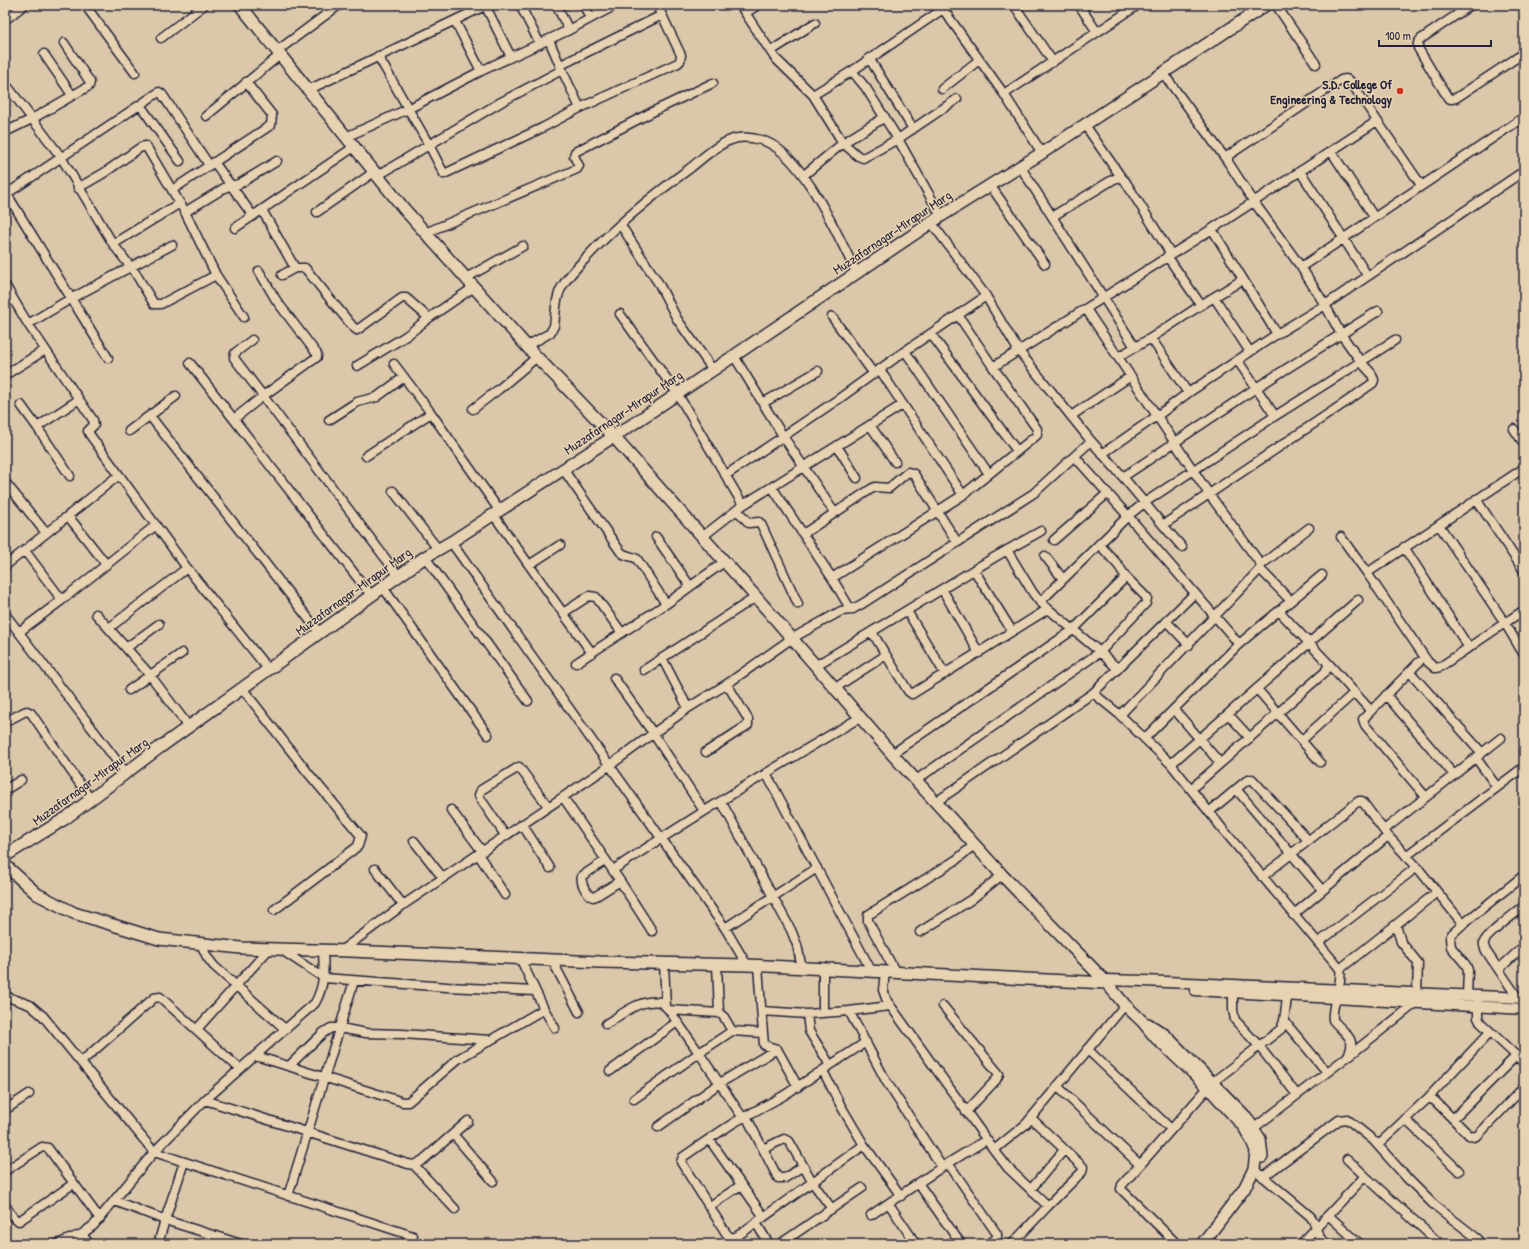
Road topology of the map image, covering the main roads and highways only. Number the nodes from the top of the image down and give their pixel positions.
1 (240, 5) edge
2 (1266, 5) edge
3 (613, 436) junction
4 (5, 856) edge
5 (5, 865) edge
6 (1106, 983) junction
7 (1210, 1085) junction
8 (1259, 1174) junction
9 (1202, 1244) edge
10 (1210, 1244) edge

1 - 3 main road
2 - 3 main road, Muzzafarnagar-Mirapur Marg
3 - 4 main road, Muzzafarnagar-Mirapur Marg
3 - 6 main road
5 - 6 main road
6 - 7 main road
7 - 8 main road
7 - 8 main road
8 - 9 main road
8 - 10 main road

